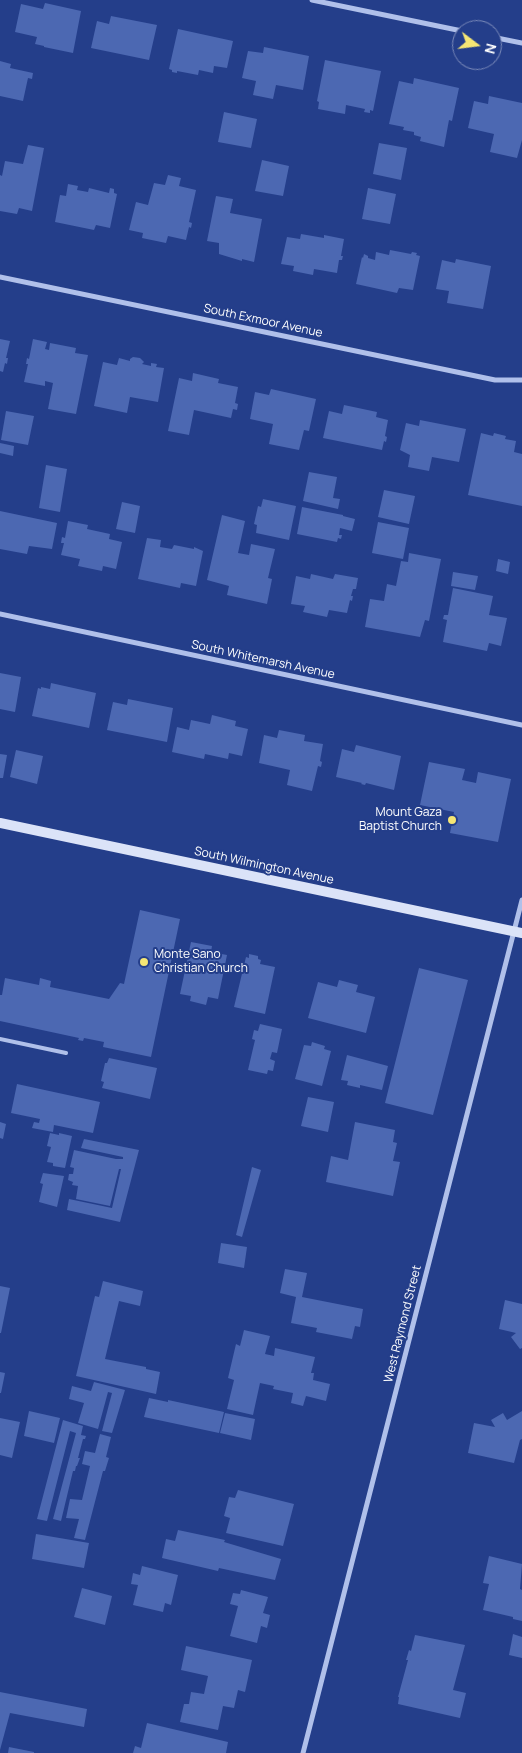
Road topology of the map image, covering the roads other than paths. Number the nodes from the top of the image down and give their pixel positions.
1 (312, 0) edge
2 (452, 29) edge
3 (502, 39) edge
4 (522, 43) edge
5 (0, 277) edge
6 (522, 380) edge
7 (0, 614) edge
8 (522, 725) edge
9 (0, 823) edge
10 (522, 900) edge
11 (518, 932) edge
12 (0, 1039) edge
13 (66, 1053) dead end
14 (303, 1753) edge

1 - 2 street
3 - 4 street
5 - 6 street, South Exmoor Avenue
7 - 8 street, South Whitemarsh Avenue
9 - 11 main road, South Wilmington Avenue
10 - 11 street, West Raymond Street
11 - 14 street, West Raymond Street
12 - 13 lane

